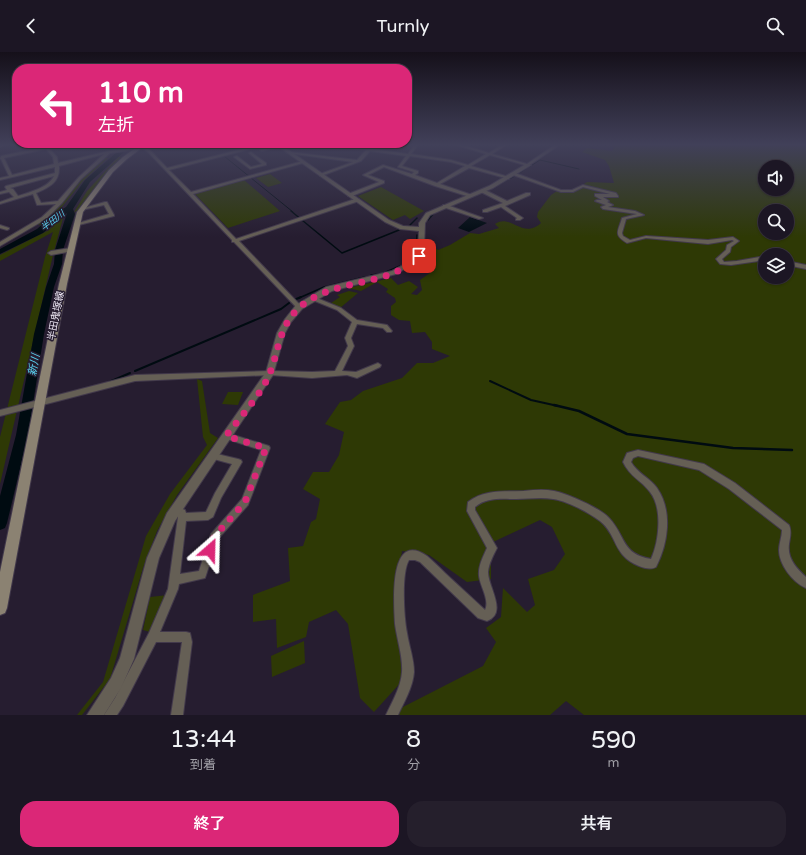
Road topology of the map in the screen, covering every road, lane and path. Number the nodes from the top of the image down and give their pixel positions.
1 (15, 175) edge
2 (53, 175) edge
3 (56, 175) edge
4 (84, 175) edge
5 (108, 175) edge
6 (172, 175) edge
7 (255, 175) edge
8 (321, 175) edge
9 (365, 175) edge
10 (409, 175) edge
11 (453, 175) edge
12 (506, 175) edge
13 (10, 176) joint
14 (412, 176) joint
15 (511, 176) junction
16 (0, 179) edge
17 (436, 185) junction
18 (11, 190) junction
19 (483, 191) junction
20 (34, 192) junction
21 (0, 193) edge
22 (190, 194) junction
23 (528, 194) dead end
24 (350, 195) junction
25 (470, 196) junction
26 (17, 198) junction
27 (356, 200) junction
28 (60, 202) junction
29 (0, 203) edge
30 (505, 204) junction
31 (445, 206) junction
32 (82, 209) junction
33 (485, 211) dead end
34 (481, 218) dead end
35 (518, 219) dead end
36 (77, 224) junction
37 (0, 226) edge
38 (7, 229) dead end
39 (421, 229) junction
40 (234, 241) junction
41 (0, 244) edge
42 (69, 250) junction
43 (51, 254) dead end
44 (758, 259) edge
45 (794, 265) edge
46 (806, 268) edge
47 (312, 298) junction
48 (299, 308) junction
49 (355, 322) junction
50 (389, 331) dead end
51 (378, 365) dead end
52 (338, 373) junction
53 (270, 374) junction
54 (38, 403) junction
55 (0, 413) edge
56 (226, 436) junction
57 (213, 456) junction
58 (178, 513) junction
59 (175, 580) junction
60 (806, 583) edge
61 (0, 608) edge
62 (153, 637) junction
63 (99, 713) edge
64 (110, 715) edge
65 (177, 715) edge
66 (392, 715) edge

1 - 13 street
2 - 18 street
3 - 20 street
4 - 28 street
5 - 32 main road, 半田鬼塚線
6 - 22 street
7 - 22 street
8 - 24 street
9 - 24 street
10 - 14 street
11 - 17 street
12 - 15 street
13 - 16 street
14 - 17 street
15 - 19 street
15 - 44 street
17 - 25 street
18 - 21 street
18 - 26 street
19 - 25 street
19 - 30 street
20 - 26 street
20 - 28 street
22 - 40 street
23 - 30 street
24 - 27 street
25 - 31 street
26 - 29 street
27 - 39 street
27 - 40 street
28 - 41 street
30 - 33 street
30 - 35 street
31 - 34 street
31 - 39 street
32 - 36 main road, 半田鬼塚線
32 - 36 street
36 - 42 main road, 半田鬼塚線
37 - 38 street
39 - 47 street
40 - 48 street
42 - 43 street
42 - 54 main road, 半田鬼塚線
45 - 46 street
47 - 48 street
47 - 49 street
48 - 53 street
49 - 50 street
49 - 52 street
51 - 52 street
52 - 53 street
53 - 54 street
53 - 56 street
54 - 55 street
54 - 61 main road, 半田鬼塚線
56 - 57 street
56 - 59 street
57 - 58 street
57 - 58 street
58 - 59 street
58 - 63 street
59 - 62 street
60 - 66 street
62 - 64 street
62 - 65 street

